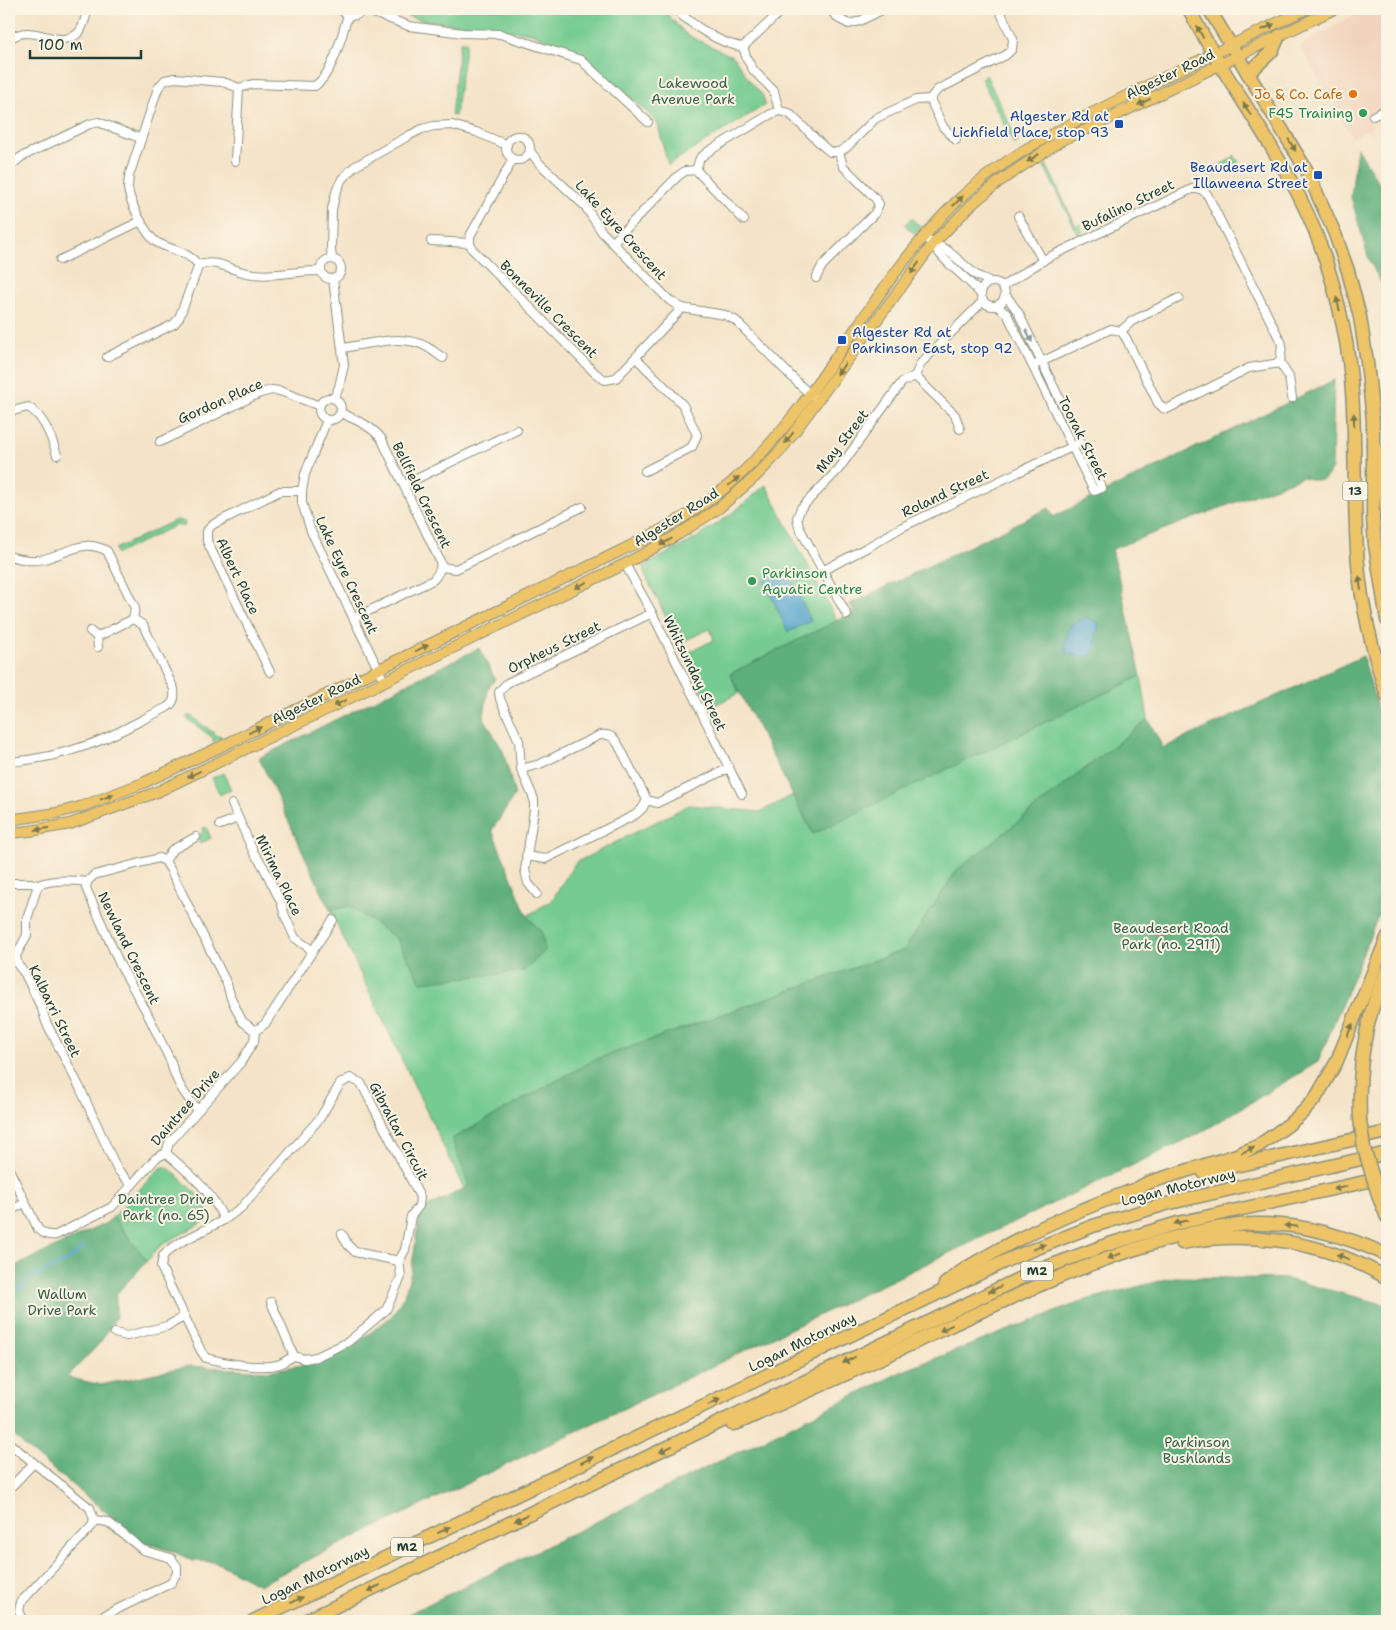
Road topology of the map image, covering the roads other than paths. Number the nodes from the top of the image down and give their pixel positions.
1 (88, 9) edge
2 (341, 9) edge
3 (363, 9) edge
4 (675, 9) edge
5 (783, 9) edge
6 (829, 9) edge
7 (884, 9) edge
8 (999, 9) edge
9 (1189, 9) edge
10 (1209, 9) edge
11 (1306, 9) edge
12 (1334, 9) edge
13 (348, 15) junction
14 (1279, 36) junction
15 (9, 38) edge
16 (743, 48) junction
17 (1234, 51) junction
18 (1213, 54) junction
19 (1220, 65) junction
20 (1248, 74) junction
21 (239, 88) junction
22 (930, 99) junction
23 (779, 111) junction
24 (1387, 111) edge
25 (1373, 116) dead end
26 (648, 122) dead end
27 (140, 138) junction
28 (956, 140) dead end
29 (507, 145) junction
30 (530, 152) junction
31 (839, 152) junction
32 (513, 159) junction
33 (234, 161) dead end
34 (13, 164) dead end
35 (696, 170) junction
36 (1018, 216) dead end
37 (141, 220) junction
38 (744, 220) dead end
39 (924, 236) junction
40 (431, 240) dead end
41 (470, 243) junction
42 (612, 243) junction
43 (933, 244) junction
44 (332, 259) junction
45 (60, 260) dead end
46 (1043, 261) junction
47 (199, 265) junction
48 (321, 271) junction
49 (816, 278) dead end
50 (333, 279) junction
51 (991, 282) junction
52 (1004, 290) junction
53 (982, 298) junction
54 (1179, 298) dead end
55 (997, 306) junction
56 (682, 308) junction
57 (1121, 332) junction
58 (343, 348) junction
59 (108, 358) dead end
60 (443, 358) dead end
61 (636, 358) junction
62 (1041, 362) junction
63 (1280, 363) junction
64 (1033, 366) junction
65 (915, 376) junction
66 (810, 393) junction
67 (334, 398) junction
68 (1292, 398) dead end
69 (819, 399) junction
70 (320, 406) junction
71 (9, 412) edge
72 (341, 412) junction
73 (327, 420) junction
74 (960, 429) dead end
75 (517, 430) dead end
76 (160, 442) dead end
77 (1081, 443) junction
78 (1373, 445) junction
79 (1072, 447) junction
80 (56, 455) dead end
81 (645, 471) dead end
82 (404, 485) junction
83 (302, 491) junction
84 (582, 507) dead end
85 (1387, 519) edge
86 (618, 552) junction
87 (9, 556) edge
88 (625, 564) junction
89 (442, 567) junction
90 (822, 571) junction
91 (652, 612) junction
92 (847, 616) dead end
93 (354, 618) junction
94 (133, 620) junction
95 (1387, 620) edge
96 (90, 631) dead end
97 (97, 637) junction
98 (98, 648) dead end
99 (378, 669) junction
100 (270, 672) dead end
101 (384, 681) junction
102 (1387, 696) edge
103 (9, 762) edge
104 (729, 768) junction
105 (521, 769) junction
106 (742, 794) dead end
107 (647, 800) junction
108 (232, 804) dead end
109 (238, 818) junction
110 (9, 820) edge
111 (220, 825) dead end
112 (9, 833) edge
113 (196, 838) dead end
114 (526, 856) junction
115 (165, 861) junction
116 (87, 882) junction
117 (9, 883) edge
118 (38, 885) junction
119 (537, 894) dead end
120 (333, 920) dead end
121 (1387, 938) edge
122 (313, 950) junction
123 (1387, 971) edge
124 (255, 1031) junction
125 (198, 1110) junction
126 (1387, 1132) edge
127 (166, 1153) junction
128 (1387, 1153) edge
129 (9, 1169) edge
130 (1387, 1178) edge
131 (132, 1185) junction
132 (1136, 1189) junction
133 (25, 1203) junction
134 (9, 1211) edge
135 (1387, 1217) edge
136 (224, 1220) junction
137 (342, 1234) dead end
138 (1135, 1249) junction
139 (1387, 1254) edge
140 (399, 1261) junction
141 (1387, 1278) edge
142 (931, 1296) junction
143 (271, 1302) dead end
144 (184, 1317) junction
145 (115, 1332) dead end
146 (294, 1356) junction
147 (710, 1427) junction
148 (9, 1443) edge
149 (33, 1464) junction
150 (9, 1489) edge
151 (94, 1520) junction
152 (24, 1621) edge
153 (93, 1621) edge
154 (253, 1621) edge
155 (305, 1621) edge

1 - 15 street
2 - 13 street
3 - 13 street
3 - 26 street
4 - 16 street
5 - 16 street
6 - 7 street
8 - 22 street
18 -> 9 highway, 13
10 - 17 highway, 13
17 -> 11 main road
12 - 14 main road
13 - 21 street
14 - 17 main road
14 - 20 highway
16 - 23 street
17 - 18 main road, Algester Road
17 - 19 main road, Algester Road
17 - 20 highway, 13
18 - 19 highway, 13
39 -> 18 main road, Algester Road
19 -> 43 main road, Algester Road
102 -> 19 highway, 13
20 -> 78 highway, 13
21 - 27 street
21 - 33 street
22 - 28 street
22 - 31 street
23 - 31 street
23 - 35 street
24 - 25 street
27 - 34 street
27 - 37 street
29 - 30 street
29 - 32 street
29 - 44 street
30 - 32 street
30 - 42 street, Lake Eyre Crescent
31 - 49 street
32 - 41 street
35 - 38 street
35 - 42 street
36 - 46 street
37 - 45 street
37 - 47 street
39 - 43 street
39 - 66 main road, Algester Road
40 - 41 street
41 - 61 street, Bonneville Crescent
42 - 56 street, Lake Eyre Crescent
43 - 51 street
43 - 53 street
43 -> 69 main road, Algester Road
44 - 48 street
44 - 50 street
46 - 52 street, Bufalino Street
46 - 63 street, Bufalino Street
47 - 48 street
47 - 59 street
48 - 50 street
50 - 58 street
51 - 52 street
51 - 53 street
52 - 55 street
52 -> 62 street, Toorak Street
53 - 55 street
53 - 65 street, May Street
54 - 57 street
55 - 64 street, Toorak Street
56 - 61 street, Bonneville Crescent
56 - 66 street, Lake Eyre Crescent
57 - 62 street
57 - 63 street
58 - 60 street
58 - 67 street
61 - 81 street
62 - 64 street
62 - 77 street, Toorak Street
63 - 68 street
64 - 79 street, Toorak Street
65 - 74 street
65 - 90 street, May Street
66 - 69 street, Lake Eyre Crescent
86 -> 66 main road, Algester Road
67 - 70 street
67 - 72 street
69 -> 88 main road, Algester Road
70 - 73 street
70 - 76 street, Gordon Place
71 - 80 street
72 - 73 street
72 - 82 street, Bellfield Crescent
73 - 83 street, Lake Eyre Crescent
75 - 82 street
77 - 79 street, Roland Street
77 - 79 street, Toorak Street
78 - 85 highway
78 - 95 highway, 13
79 - 90 street, Roland Street
82 - 89 street, Bellfield Crescent
83 - 93 street, Lake Eyre Crescent
83 - 100 street, Albert Place
84 - 89 street
86 - 88 main road
99 -> 86 main road, Algester Road
87 - 94 street
88 - 91 street, Whitsunday Street
88 -> 101 main road, Algester Road
89 - 93 street, Bellfield Crescent
90 - 92 street, May Street
91 - 104 street, Whitsunday Street
91 - 105 street, Orpheus Street
93 - 99 street, Lake Eyre Crescent
94 - 97 street
94 - 103 street
96 - 97 street
97 - 98 street
99 - 101 street, Lake Eyre Crescent
110 -> 99 main road, Algester Road
101 -> 112 main road, Algester Road
104 - 106 street, Whitsunday Street
104 - 107 street
105 - 107 street
105 - 114 street, Orpheus Street
107 - 114 street
108 - 109 street, Mirima Place
109 - 111 street
109 - 122 street, Mirima Place
113 - 115 street
114 - 119 street, Orpheus Street
115 - 116 street, Newland Crescent
115 - 124 street
116 - 118 street
116 - 125 street, Newland Crescent
117 - 118 street
118 - 131 street, Kalbarri Street
120 - 122 street, Daintree Drive
132 -> 121 highway
122 - 124 street, Daintree Drive
123 - 135 highway, bridge
124 - 125 street, Daintree Drive
125 - 127 street, Daintree Drive
126 - 132 highway
127 - 131 street, Daintree Drive
127 - 136 street
142 -> 128 highway, Logan Motorway / M2
129 - 133 street, Daintree Drive
130 -> 147 highway, M2
131 - 133 street, Daintree Drive
132 - 142 highway
133 - 134 street
136 - 140 street, Gibraltar Circuit
136 - 144 street, Gibraltar Circuit
137 - 140 street
139 -> 138 highway
141 -> 138 highway
138 -> 147 highway
140 - 146 street, Gibraltar Circuit
154 -> 142 highway, Logan Motorway / M2
143 - 146 street
144 - 145 street
144 - 146 street, Gibraltar Circuit
147 -> 155 highway, M2
148 - 149 street
149 - 150 street
149 - 151 street
151 - 152 street
151 - 153 street

